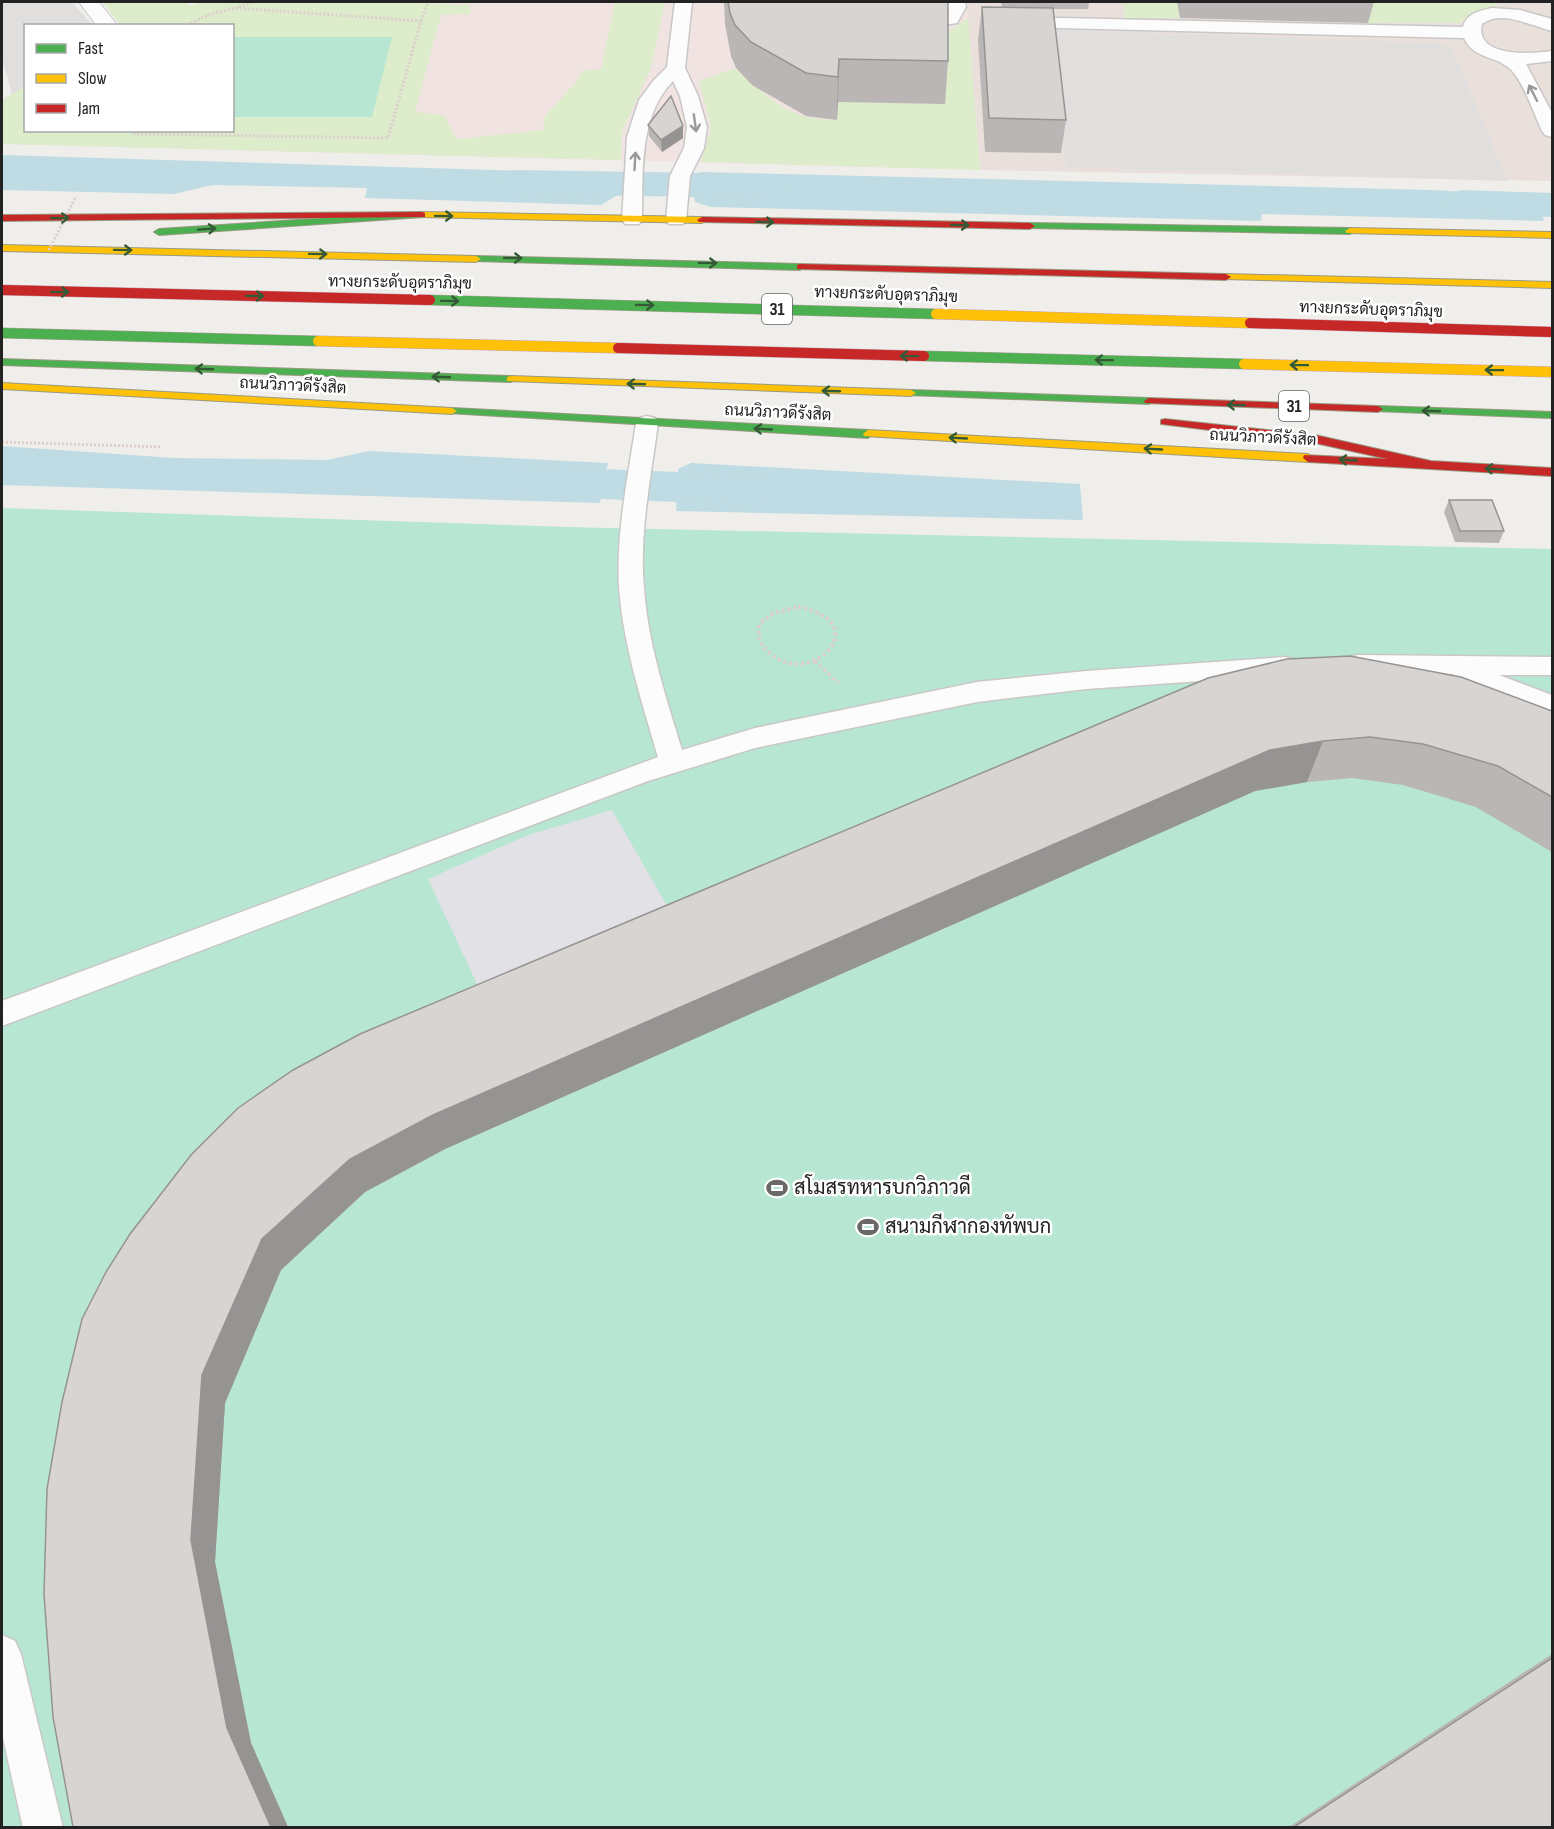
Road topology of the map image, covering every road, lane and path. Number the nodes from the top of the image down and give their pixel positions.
1 (89, 2) edge
2 (252, 2) edge
3 (428, 2) edge
4 (683, 2) edge
5 (956, 2) edge
6 (1115, 2) edge
7 (1513, 8) edge
8 (235, 9) junction
9 (898, 19) edge
10 (422, 21) junction
11 (994, 22) edge
12 (106, 24) edge
13 (189, 24) edge
14 (1118, 24) junction
15 (1552, 26) edge
16 (1470, 33) junction
17 (1552, 56) edge
18 (1509, 58) junction
19 (676, 68) junction
20 (1552, 131) edge
21 (133, 132) edge
22 (420, 215) junction
23 (2, 218) edge
24 (632, 220) junction
25 (676, 220) junction
26 (148, 232) dead end
27 (1552, 235) edge
28 (92, 236) dead end
29 (2, 242) edge
30 (2, 248) edge
31 (1552, 285) edge
32 (2, 290) edge
33 (1552, 332) edge
34 (2, 333) edge
35 (2, 362) edge
36 (1552, 372) edge
37 (2, 386) edge
38 (1036, 398) junction
39 (1096, 413) dead end
40 (1552, 415) edge
41 (1148, 420) dead end
42 (647, 423) junction
43 (2, 442) edge
44 (162, 447) dead end
45 (1427, 464) junction
46 (1552, 472) edge
47 (835, 630) joint
48 (1441, 665) junction
49 (1552, 666) edge
50 (1552, 706) edge
51 (673, 763) junction
52 (2, 1014) edge
53 (2, 1654) edge
54 (44, 1827) edge

1 - 12 street
2 - 8 path
3 - 10 path
4 - 19 lane
5 - 9 lane
6 - 14 lane
7 - 15 lane
7 - 16 lane
8 - 10 path
8 - 13 path
10 - 21 path
11 - 14 lane
14 - 16 lane
16 - 18 lane
17 - 18 lane
20 -> 18 lane
24 -> 19 lane
19 -> 25 lane
23 -> 22 main road
22 -> 24 main road
26 -> 22 main road
24 - 25 main road
25 -> 27 main road
28 - 29 main road
30 -> 31 main road, 31
32 -> 33 main road, ทางยกระดับอุตราภิมุข / 31, bridge
36 -> 34 main road, 31, bridge
38 -> 35 main road, ถนนวิภาวดีรังสิต / 31
37 - 42 main road, ถนนวิภาวดีรังสิต
38 - 39 main road
40 -> 38 main road, ถนนวิภาวดีรังสิต / 31
41 - 45 main road
45 -> 42 main road, ถนนวิภาวดีรังสิต
42 - 51 lane
43 - 44 path
46 -> 45 main road, ถนนวิภาวดีรังสิต
47 - 47 path
48 - 49 lane
48 - 50 lane
48 - 51 lane
51 - 52 lane
53 - 54 lane

